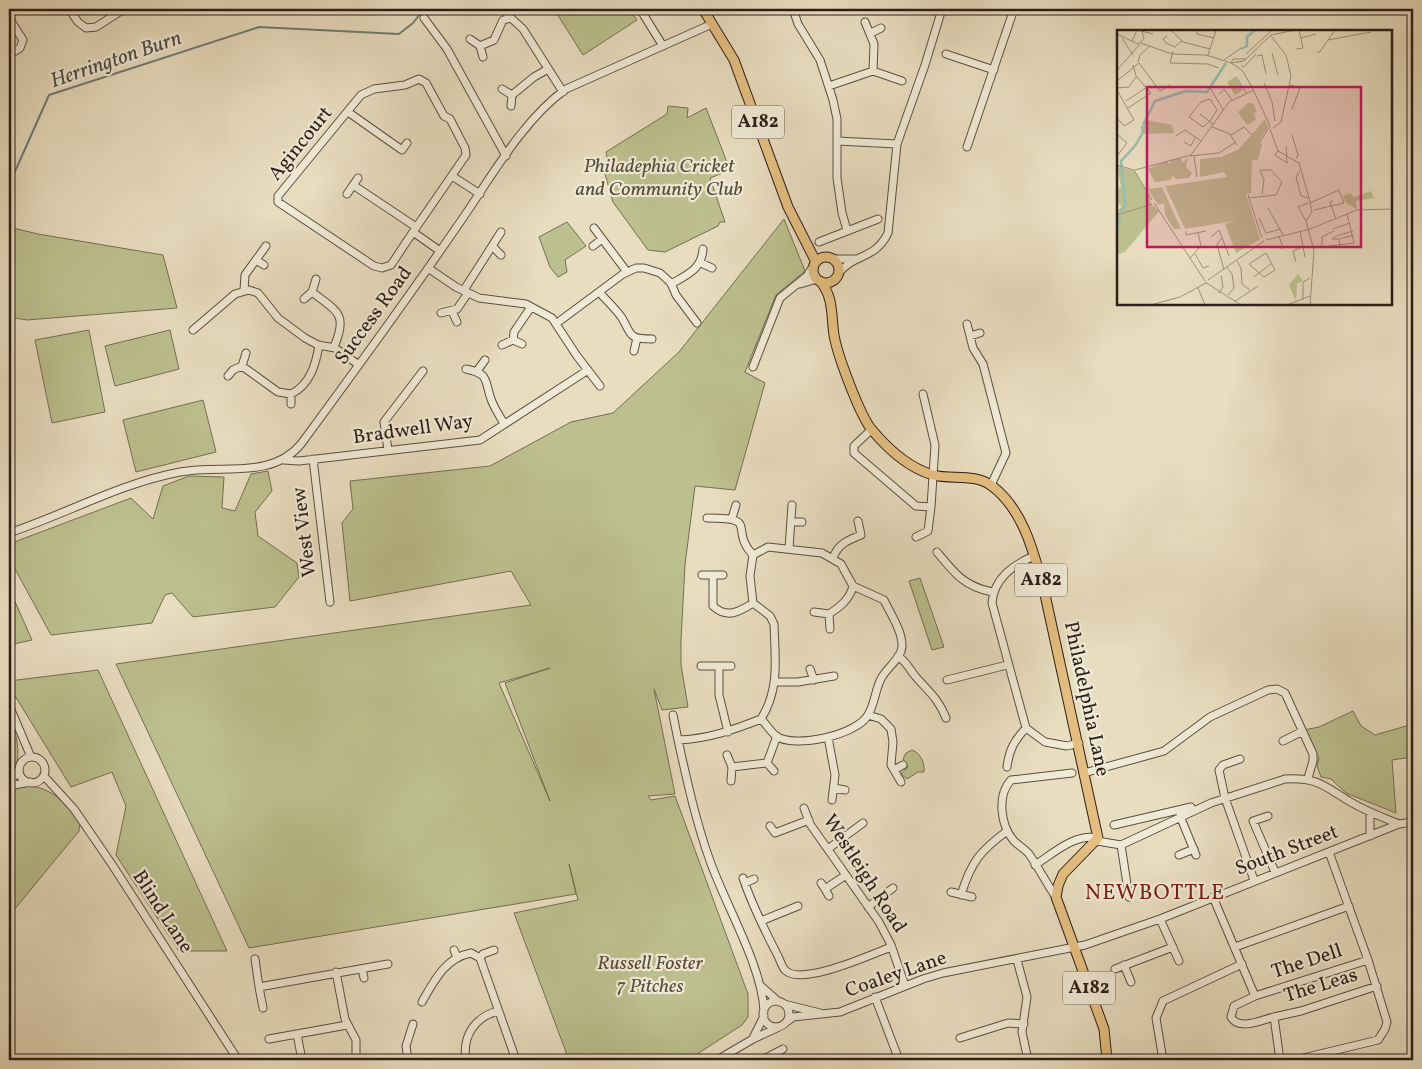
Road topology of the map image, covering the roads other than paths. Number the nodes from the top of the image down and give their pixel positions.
1 (69, 9) edge
2 (124, 9) edge
3 (510, 9) edge
4 (640, 9) edge
5 (703, 9) edge
6 (793, 9) edge
7 (942, 9) edge
8 (1014, 9) edge
9 (9, 18) edge
10 (424, 18) dead end
11 (507, 19) junction
12 (865, 22) dead end
13 (712, 24) junction
14 (882, 28) dead end
15 (871, 33) junction
16 (470, 40) dead end
17 (480, 46) junction
18 (663, 46) junction
19 (946, 54) dead end
20 (9, 56) edge
21 (483, 57) dead end
22 (548, 68) junction
23 (994, 70) junction
24 (873, 71) junction
25 (902, 81) dead end
26 (829, 86) junction
27 (502, 88) dead end
28 (563, 92) junction
29 (512, 95) junction
30 (512, 106) dead end
31 (348, 112) junction
32 (837, 141) junction
33 (407, 143) dead end
34 (897, 144) junction
35 (967, 147) dead end
36 (506, 156) junction
37 (452, 176) junction
38 (358, 178) dead end
39 (353, 185) junction
40 (347, 194) dead end
41 (480, 194) junction
42 (878, 219) dead end
43 (594, 228) dead end
44 (414, 230) junction
45 (847, 230) junction
46 (500, 232) dead end
47 (602, 239) junction
48 (806, 240) junction
49 (819, 242) dead end
50 (266, 246) dead end
51 (593, 246) dead end
52 (493, 248) junction
53 (703, 249) dead end
54 (440, 251) junction
55 (501, 255) dead end
56 (829, 258) junction
57 (857, 259) junction
58 (256, 260) junction
59 (701, 263) junction
60 (815, 264) junction
61 (264, 265) dead end
62 (428, 268) junction
63 (712, 268) dead end
64 (627, 272) junction
65 (837, 275) junction
66 (316, 279) dead end
67 (819, 280) junction
68 (671, 284) junction
69 (795, 286) junction
70 (244, 290) junction
71 (466, 291) junction
72 (312, 292) junction
73 (600, 293) junction
74 (304, 299) dead end
75 (531, 306) junction
76 (832, 310) junction
77 (452, 311) junction
78 (441, 313) dead end
79 (457, 322) dead end
80 (557, 323) junction
81 (697, 323) dead end
82 (967, 324) dead end
83 (193, 330) dead end
84 (980, 333) dead end
85 (970, 336) junction
86 (638, 338) junction
87 (652, 339) dead end
88 (512, 340) junction
89 (522, 344) dead end
90 (319, 345) junction
91 (502, 345) dead end
92 (334, 347) junction
93 (634, 351) dead end
94 (246, 353) dead end
95 (485, 360) dead end
96 (242, 366) junction
97 (358, 366) junction
98 (753, 367) dead end
99 (466, 369) dead end
100 (588, 370) junction
101 (423, 371) dead end
102 (477, 371) junction
103 (228, 376) dead end
104 (600, 386) dead end
105 (291, 394) junction
106 (923, 394) dead end
107 (291, 404) dead end
108 (504, 424) junction
109 (871, 430) junction
110 (388, 450) junction
111 (313, 459) junction
112 (284, 460) junction
113 (934, 475) junction
114 (991, 485) junction
115 (736, 505) dead end
116 (792, 505) dead end
117 (931, 507) junction
118 (706, 518) dead end
119 (732, 518) junction
120 (858, 521) dead end
121 (792, 522) junction
122 (802, 522) dead end
123 (9, 533) edge
124 (916, 537) dead end
125 (789, 549) junction
126 (937, 552) dead end
127 (753, 555) junction
128 (1034, 556) junction
129 (832, 558) junction
130 (702, 575) dead end
131 (713, 575) junction
132 (723, 575) dead end
133 (853, 586) junction
134 (992, 592) junction
135 (330, 602) dead end
136 (753, 603) junction
137 (814, 612) dead end
138 (829, 614) junction
139 (830, 629) dead end
140 (898, 656) junction
141 (1007, 665) junction
142 (701, 666) dead end
143 (718, 666) junction
144 (731, 666) dead end
145 (810, 669) dead end
146 (834, 676) dead end
147 (814, 680) junction
148 (947, 680) dead end
149 (775, 682) junction
150 (9, 705) edge
151 (868, 715) junction
152 (673, 716) dead end
153 (946, 718) dead end
154 (761, 719) junction
155 (1026, 728) junction
156 (728, 732) junction
157 (1301, 732) junction
158 (21, 734) junction
159 (777, 736) junction
160 (828, 737) junction
161 (678, 740) junction
162 (1283, 741) dead end
163 (1079, 743) junction
164 (728, 755) dead end
165 (31, 757) junction
166 (1240, 759) dead end
167 (23, 761) junction
168 (767, 763) junction
169 (903, 765) dead end
170 (732, 767) junction
171 (1007, 767) dead end
172 (19, 770) junction
173 (894, 770) junction
174 (774, 771) dead end
175 (1072, 773) dead end
176 (1084, 773) junction
177 (1308, 778) junction
178 (37, 780) junction
179 (731, 781) dead end
180 (901, 782) dead end
181 (9, 785) edge
182 (834, 788) junction
183 (845, 790) dead end
184 (1225, 798) junction
185 (832, 800) dead end
186 (1211, 803) junction
187 (804, 808) dead end
188 (1370, 812) junction
189 (1180, 816) junction
190 (1268, 816) dead end
191 (809, 820) junction
192 (1413, 822) edge
193 (863, 823) dead end
194 (1399, 824) junction
195 (1114, 825) dead end
196 (770, 826) dead end
197 (1007, 830) junction
198 (1370, 836) junction
199 (1098, 839) junction
200 (1121, 845) junction
201 (828, 849) junction
202 (1329, 852) junction
203 (1179, 855) dead end
204 (1035, 865) junction
205 (1275, 872) junction
206 (846, 875) junction
207 (754, 879) dead end
208 (1254, 880) junction
209 (894, 888) dead end
210 (951, 892) dead end
211 (961, 894) junction
212 (829, 896) dead end
213 (972, 897) dead end
214 (1056, 897) junction
215 (1213, 897) junction
216 (1129, 898) dead end
217 (798, 906) dead end
218 (1349, 906) junction
219 (868, 907) junction
220 (1160, 919) junction
221 (761, 920) junction
222 (892, 947) junction
223 (1074, 947) junction
224 (1173, 947) junction
225 (1235, 948) junction
226 (494, 950) dead end
227 (480, 958) junction
228 (255, 960) dead end
229 (1017, 960) junction
230 (1368, 960) junction
231 (1180, 961) dead end
232 (388, 964) dead end
233 (1242, 964) junction
234 (1124, 965) junction
235 (362, 969) junction
236 (1115, 969) dead end
237 (336, 972) junction
238 (364, 978) dead end
239 (1131, 982) dead end
240 (760, 985) junction
241 (905, 986) junction
242 (1376, 986) junction
243 (259, 987) junction
244 (1255, 996) junction
245 (875, 997) junction
246 (422, 1002) dead end
247 (781, 1003) junction
248 (264, 1008) dead end
249 (498, 1011) junction
250 (764, 1014) junction
251 (828, 1014) junction
252 (1274, 1017) junction
253 (788, 1021) junction
254 (413, 1024) dead end
255 (1024, 1024) junction
256 (347, 1025) junction
257 (779, 1027) junction
258 (297, 1034) junction
259 (960, 1038) dead end
260 (269, 1039) dead end
261 (753, 1039) junction
262 (783, 1048) dead end
263 (238, 1060) edge
264 (302, 1060) edge
265 (356, 1060) edge
266 (408, 1060) edge
267 (466, 1060) edge
268 (516, 1060) edge
269 (717, 1060) edge
270 (762, 1060) edge
271 (899, 1060) edge
272 (1028, 1060) edge
273 (1107, 1060) edge
274 (1163, 1060) edge
275 (1280, 1060) edge
276 (1295, 1060) edge

1 - 2 street
3 - 11 street
4 - 18 street
5 - 13 main road, Philadelphia Lane / A182
6 - 26 street
7 - 34 street
8 - 23 street
9 - 20 street
10 - 36 street
11 - 17 street
11 - 22 street
12 - 15 street
13 - 18 street, Success Road
13 - 48 main road, Philadelphia Lane / A182
14 - 15 street
15 - 24 street
16 - 17 street
17 - 21 street
18 - 28 street, Success Road
19 - 23 street
22 - 28 street
22 - 29 street
23 - 35 street
24 - 25 street
24 - 26 street
26 - 32 street
27 - 29 street
28 - 36 street, Success Road
29 - 30 street
31 - 33 street, Agincourt
31 - 37 street, Agincourt
31 - 44 street, Agincourt
32 - 34 street
32 - 45 street
34 - 57 street
36 - 41 street, Success Road
37 - 41 street
37 - 44 street
38 - 39 street
39 - 40 street
39 - 44 street
41 - 54 street, Success Road
42 - 45 street
43 - 47 street
44 - 54 street
45 - 49 street
46 - 52 street
47 - 51 street
47 - 64 street
48 - 56 main road, Philadelphia Lane / A182
48 - 60 main road, Philadelphia Lane / A182
50 - 58 street
52 - 55 street
52 - 71 street
53 - 59 street
54 - 62 street, Success Road
56 - 57 street
56 - 60 main road
56 - 65 main road, Philadelphia Lane / A182
57 - 65 street
58 - 61 street
58 - 70 street
59 - 63 street
59 - 68 street
60 - 67 main road, Philadelphia Lane / A182
60 - 69 street
62 - 71 street
62 - 97 street, Success Road
64 - 68 street
64 - 73 street
65 - 67 main road
65 - 76 main road, Philadelphia Lane / A182
66 - 72 street
67 - 69 street
67 - 76 main road, Philadelphia Lane / A182
68 - 81 street
69 - 98 street
70 - 83 street
70 - 90 street
71 - 75 street
71 - 77 street
72 - 74 street
72 - 92 street
73 - 80 street
73 - 86 street
75 - 80 street
75 - 88 street
76 - 109 main road, Philadelphia Lane / A182
77 - 78 street
77 - 79 street
80 - 100 street
82 - 85 street
84 - 85 street
85 - 114 street
86 - 87 street
86 - 93 street
88 - 89 street
88 - 91 street
90 - 92 street
90 - 105 street
92 - 97 street
94 - 96 street
95 - 102 street
96 - 103 street
96 - 105 street
97 - 112 street, Success Road
99 - 102 street
100 - 104 street
100 - 108 street, Bradwell Way
101 - 110 street
102 - 108 street
105 - 107 street
106 - 113 street
108 - 110 street, Bradwell Way
109 - 113 main road, Philadelphia Lane / A182
109 - 117 street
110 - 111 street, Bradwell Way
111 - 112 street, Bradwell Way
111 - 135 street, West View
112 - 123 street, Success Road
113 - 114 main road, Philadelphia Lane / A182
113 - 117 street
114 - 128 main road, Philadelphia Lane / A182
115 - 119 street
116 - 121 street
117 - 124 street
118 - 119 street
119 - 127 street
120 - 129 street
121 - 122 street
121 - 125 street
125 - 127 street
125 - 129 street
126 - 134 street
127 - 136 street
128 - 134 street
128 - 163 main road, Philadelphia Lane / A182
129 - 133 street
130 - 131 street
131 - 132 street
131 - 136 street
133 - 138 street
133 - 140 street
134 - 141 street
136 - 149 street
137 - 138 street
138 - 139 street
140 - 151 street
140 - 153 street
141 - 148 street
141 - 155 street
142 - 143 street
143 - 144 street
143 - 156 street
145 - 147 street
146 - 147 street
147 - 149 street
149 - 154 street
150 - 158 street
151 - 160 street
151 - 173 street
152 - 161 street
154 - 156 street
154 - 159 street
155 - 163 street
155 - 171 street
156 - 161 street
157 - 162 street
157 - 176 street
157 - 177 street
158 - 165 street
158 - 167 street
159 - 160 street
159 - 168 street
160 - 182 street
161 - 240 street
163 - 176 main road, Philadelphia Lane / A182
164 - 170 street
165 - 167 street
165 - 178 street
166 - 184 street
167 - 172 street
168 - 170 street
168 - 174 street
169 - 173 street
170 - 179 street
172 - 178 street
172 - 181 street
173 - 180 street
175 - 197 street
176 - 199 main road, Philadelphia Lane / A182
177 - 184 street
177 - 188 street
178 - 181 street
178 - 263 street, Blind Lane
182 - 183 street
182 - 185 street
184 - 186 street
184 - 208 street
186 - 189 street
186 - 195 street
187 - 191 street, Westleigh Road
188 - 194 street
188 - 198 street
189 - 200 street
189 - 203 street
190 - 205 street
191 - 196 street
191 - 201 street, Westleigh Road
192 - 194 street, South Street
193 - 201 street
194 - 198 street, South Street
197 - 204 street
197 - 211 street
198 - 202 street, South Street
199 - 200 street
199 - 204 street
199 - 214 main road
200 - 216 street
201 - 206 street, Westleigh Road
202 - 205 street, South Street
202 - 218 street
204 - 214 street
205 - 208 street, South Street
206 - 212 street
206 - 219 street, Westleigh Road
207 - 221 street
208 - 215 street, South Street
209 - 219 street
210 - 211 street
211 - 213 street
214 - 223 main road, A182
215 - 220 street, South Street
215 - 225 street
217 - 221 street
218 - 225 street
218 - 230 street
219 - 222 street, Westleigh Road
220 - 223 street, South Street
220 - 224 street
221 - 222 street
222 - 241 street, Westleigh Road
223 - 229 street, Coaley Lane
223 - 273 main road, A182
224 - 231 street
224 - 234 street
225 - 233 street
226 - 227 street
227 - 246 street
227 - 249 street
228 - 243 street
229 - 241 street, Coaley Lane
229 - 255 street
230 - 242 street
230 - 244 street, The Dell
232 - 235 street
233 - 244 street
233 - 274 street
234 - 236 street
234 - 239 street
235 - 237 street
235 - 238 street
237 - 243 street
237 - 256 street
240 - 247 street
240 - 250 street
241 - 245 street, Coaley Lane
242 - 252 street, The Leas
242 - 276 street
243 - 248 street
244 - 252 street, The Dell
245 - 251 street, Coaley Lane
245 - 271 street
247 - 250 street
247 - 251 street
247 - 253 street
249 - 267 street
249 - 268 street
250 - 257 street
250 - 261 street
251 - 253 street, Coaley Lane
252 - 275 street
253 - 257 street
254 - 266 street
255 - 259 street
255 - 272 street
256 - 258 street
256 - 265 street
257 - 261 street
258 - 260 street
258 - 264 street
261 - 269 street
262 - 270 street

